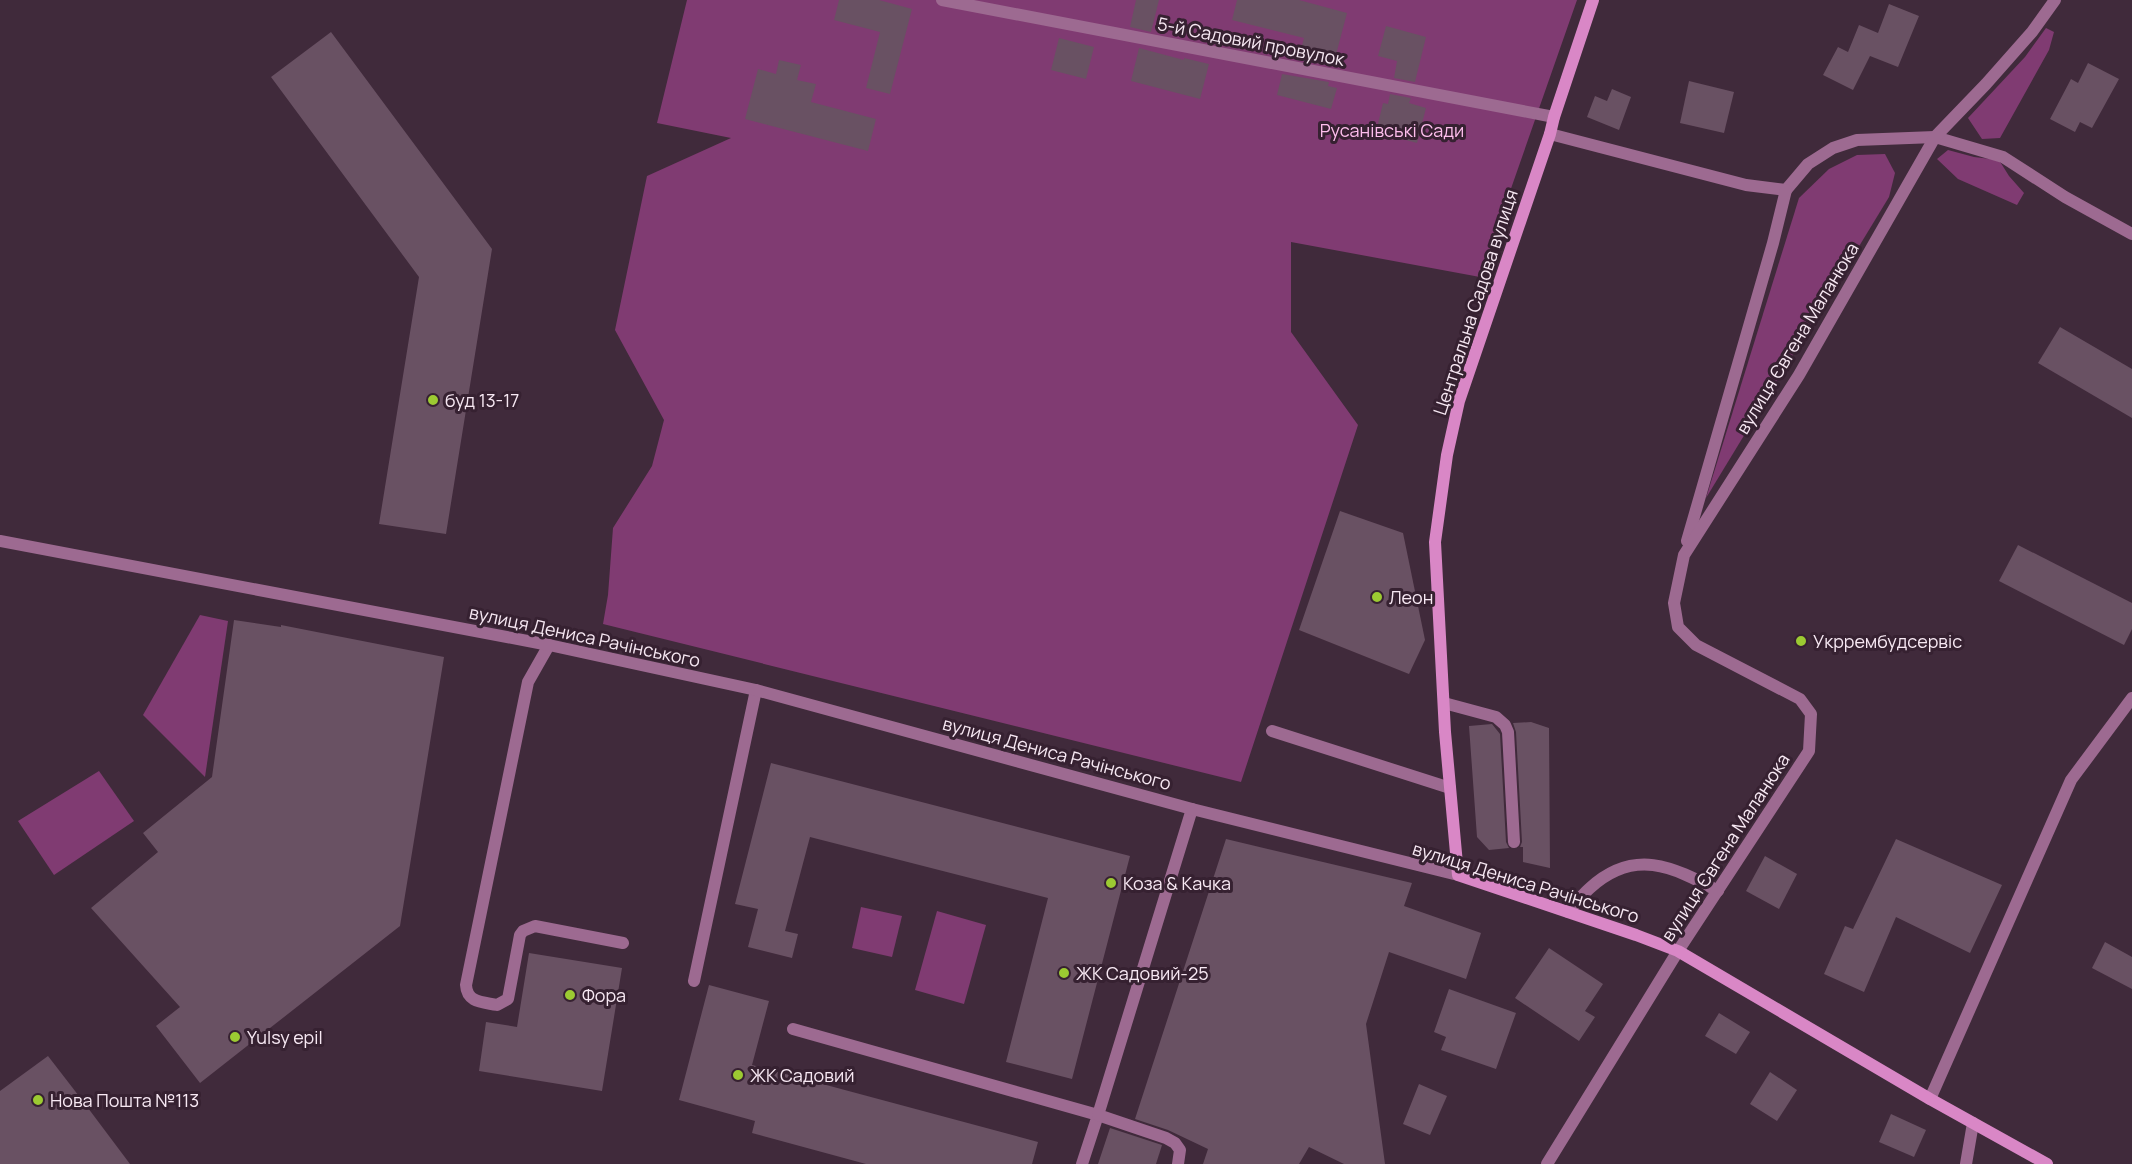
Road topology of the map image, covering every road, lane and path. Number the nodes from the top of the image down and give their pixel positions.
1 (942, 0) edge
2 (1593, 0) edge
3 (2055, 0) edge
4 (1554, 117) junction
5 (1550, 134) junction
6 (1935, 137) junction
7 (1786, 190) junction
8 (2132, 234) edge
9 (0, 541) edge
10 (1684, 555) junction
11 (549, 645) junction
12 (756, 690) junction
13 (2132, 698) edge
14 (1444, 703) junction
15 (1272, 730) dead end
16 (1450, 788) junction
17 (1192, 809) junction
18 (1514, 843) dead end
19 (1458, 875) junction
20 (1718, 891) junction
21 (1568, 912) junction
22 (623, 943) dead end
23 (1678, 951) junction
24 (694, 981) dead end
25 (793, 1029) dead end
26 (1930, 1099) junction
27 (1098, 1115) junction
28 (1973, 1123) junction
29 (1082, 1164) edge
30 (1178, 1164) edge
31 (1547, 1164) edge
32 (1966, 1164) edge
33 (2047, 1164) edge

1 - 4 street, 5-й Садовий провулок
2 - 4 main road, Центральна Садова вулиця
3 - 6 street, вулиця Євгена Маланюка
4 - 5 main road, Центральна Садова вулиця
5 - 7 street
5 - 14 main road, Центральна Садова вулиця
6 - 7 street, вулиця Євгена Маланюка
6 - 8 street
6 - 10 street, вулиця Євгена Маланюка
7 - 10 street, вулиця Євгена Маланюка
9 - 11 street, вулиця Дениса Рачінського
10 - 20 street, вулиця Євгена Маланюка
11 - 12 street, вулиця Дениса Рачінського
11 - 22 street
12 - 17 street, вулиця Дениса Рачінського
12 - 24 street
13 - 26 street
14 - 16 main road, Центральна Садова вулиця
14 - 18 street
15 - 16 street
16 - 19 main road, Центральна Садова вулиця
17 - 19 street, вулиця Дениса Рачінського
17 - 27 street
19 - 21 main road, вулиця Дениса Рачінського
20 - 21 street
20 - 23 street, вулиця Євгена Маланюка
21 - 23 main road, вулиця Дениса Рачінського
23 - 26 main road, вулиця Дениса Рачінського
23 - 31 street, вулиця Євгена Маланюка
25 - 27 street
26 - 28 main road, вулиця Дениса Рачінського
27 - 29 street
27 - 30 street
28 - 32 street
28 - 33 main road, вулиця Дениса Рачінського

